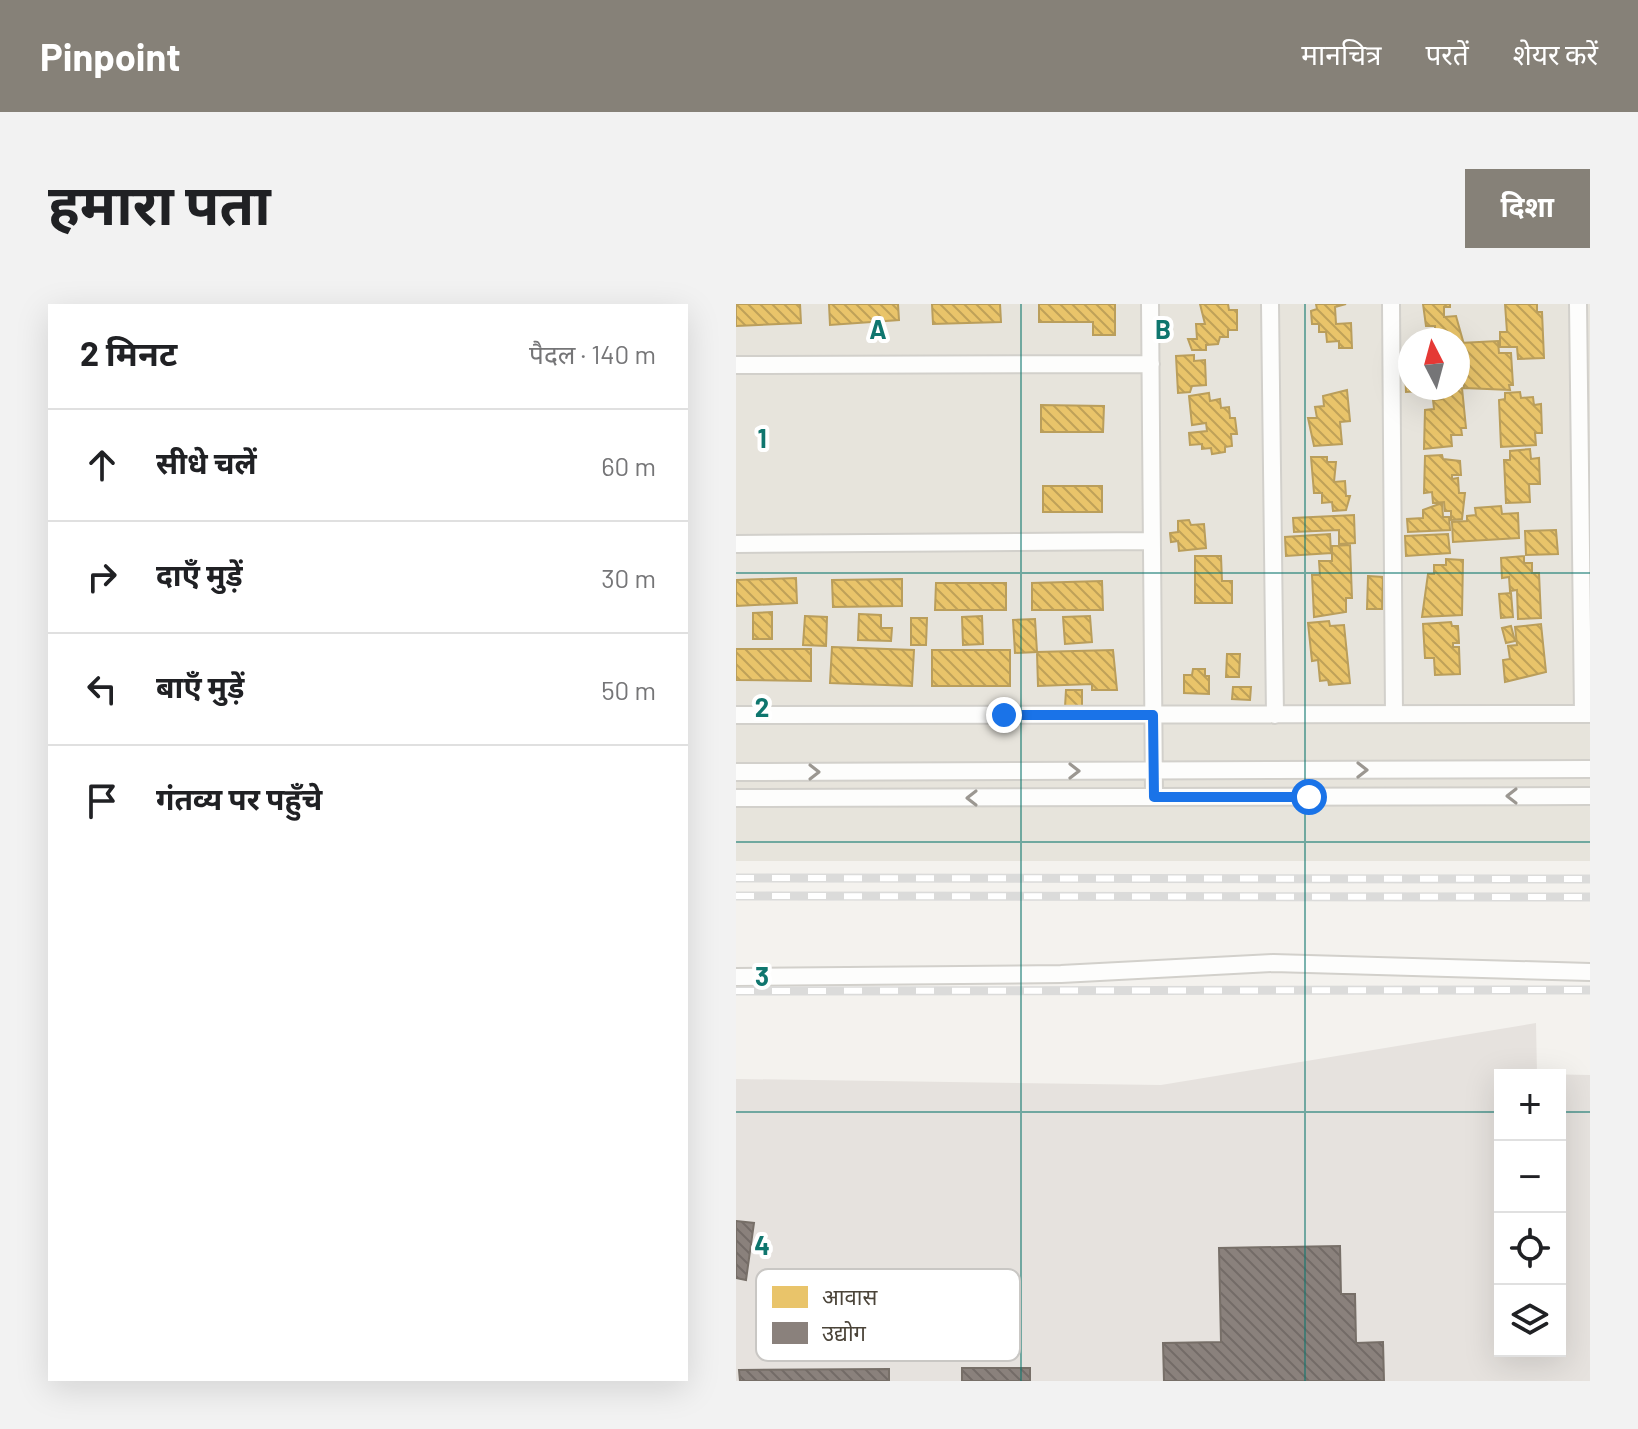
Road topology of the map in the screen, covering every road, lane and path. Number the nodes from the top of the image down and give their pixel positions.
1 (1150, 304) edge
2 (1270, 304) edge
3 (1391, 304) edge
4 (1578, 304) edge
5 (1151, 364) junction
6 (736, 365) edge
7 (1152, 541) junction
8 (736, 544) edge
9 (1394, 714) junction
10 (1587, 714) edge
11 (736, 715) edge
12 (1153, 715) junction
13 (1275, 715) junction
14 (1590, 769) edge
15 (1153, 771) junction
16 (736, 772) edge
17 (1590, 796) edge
18 (1154, 797) junction
19 (736, 798) edge
20 (1590, 972) edge
21 (736, 977) edge

1 - 5 street
2 - 13 street
3 - 9 street
4 - 10 street
5 - 6 street
5 - 7 street
7 - 8 street
7 - 12 street
9 - 10 street
9 - 13 street
11 - 12 street
12 - 13 street
12 - 15 street
15 -> 14 street
16 -> 15 street
15 - 18 street
17 -> 18 street
18 -> 19 street
20 - 21 street

